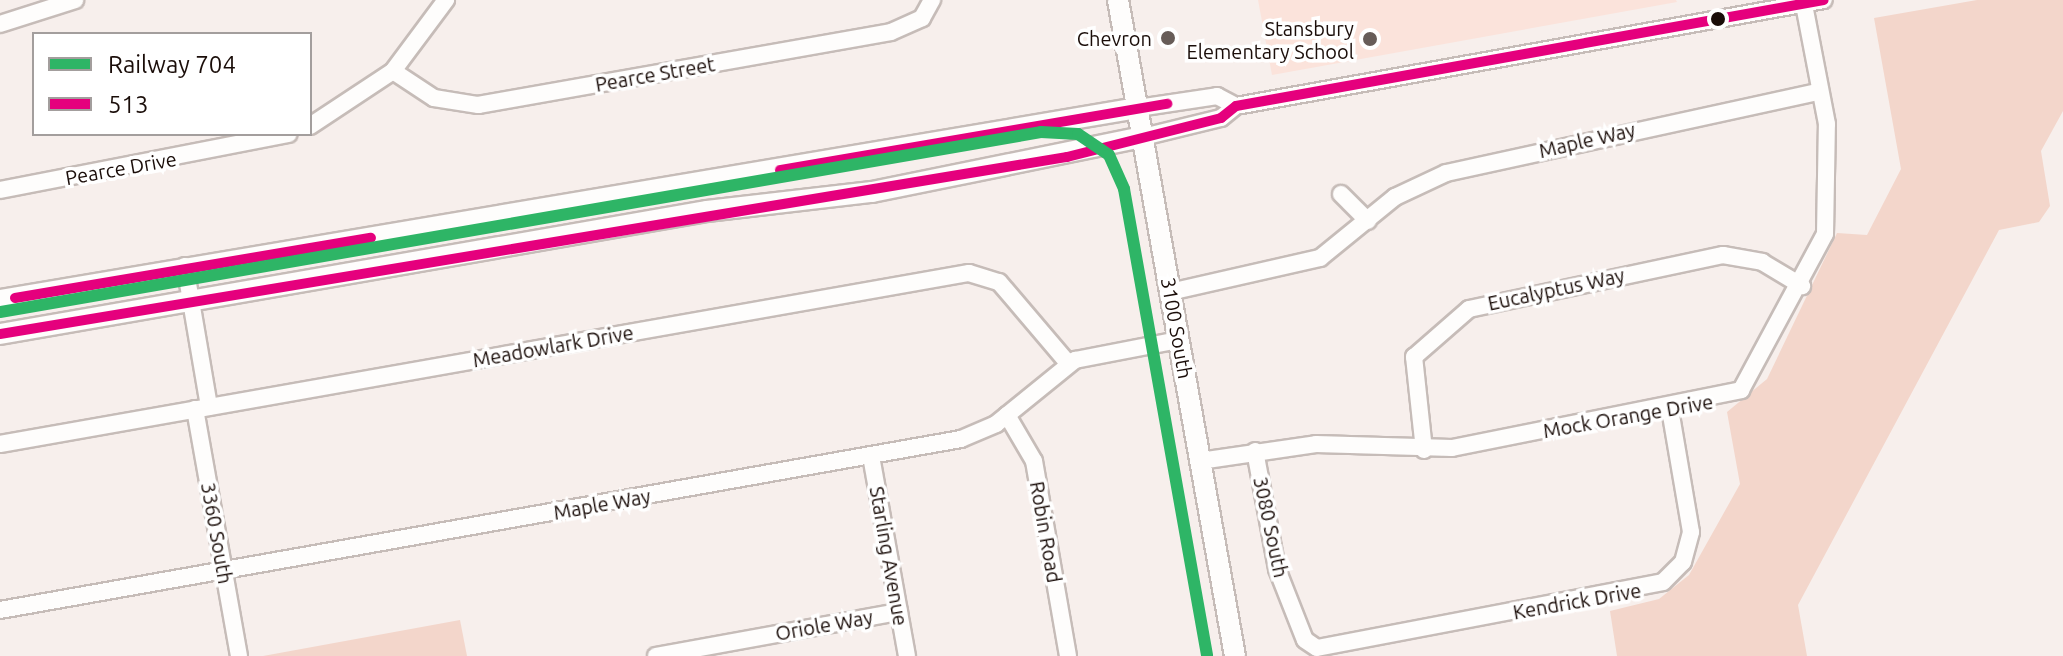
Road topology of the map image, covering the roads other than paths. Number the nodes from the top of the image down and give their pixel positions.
1 (75, 0) edge
2 (446, 0) edge
3 (932, 0) edge
4 (1118, 0) edge
5 (1824, 0) edge
6 (1804, 4) junction
7 (1754, 6) edge
8 (0, 24) edge
9 (393, 71) junction
10 (1819, 92) junction
11 (1236, 106) junction
12 (1138, 108) junction
13 (312, 125) edge
14 (279, 136) edge
15 (1143, 137) junction
16 (0, 190) edge
17 (1341, 194) dead end
18 (1368, 221) junction
19 (185, 266) junction
20 (1802, 286) junction
21 (1170, 292) junction
22 (0, 300) edge
23 (192, 305) junction
24 (0, 334) edge
25 (1179, 340) junction
26 (1068, 363) junction
27 (202, 408) junction
28 (1670, 409) junction
29 (1007, 415) junction
30 (0, 444) edge
31 (1424, 450) junction
32 (1255, 451) junction
33 (871, 456) junction
34 (1200, 461) junction
35 (224, 571) junction
36 (0, 610) edge
37 (899, 612) junction
38 (1309, 646) joint
39 (239, 656) edge
40 (656, 656) edge
41 (907, 656) edge
42 (1068, 656) edge
43 (1235, 656) edge

1 - 8 street
2 - 9 street
3 - 9 street, Pearce Street
4 - 12 main road, 3100 South
5 - 6 street
6 - 7 street
6 - 10 street, Mock Orange Drive
7 - 11 street
9 - 13 street
10 - 18 street, Maple Way
10 - 20 street, Mock Orange Drive
11 - 12 street
11 - 15 street
12 - 15 main road, 3100 South
12 - 19 main road
14 - 16 street, Pearce Drive
15 - 21 main road, 3100 South
15 - 23 main road
17 - 18 street
18 - 21 street, Maple Way
19 - 22 main road
19 - 23 street, 3360 South
20 - 28 street, Mock Orange Drive
20 - 31 street, Eucalyptus Way
21 - 25 main road, 3100 South
23 - 24 main road
23 - 27 street, 3360 South
25 - 26 street, Maple Way
25 - 34 main road, 3100 South
26 - 27 street, Meadowlark Drive
26 - 29 street, Maple Way
27 - 30 street, Meadowlark Drive
27 - 35 street, 3360 South
28 - 31 street, Mock Orange Drive
28 - 38 street, Kendrick Drive
29 - 33 street, Maple Way
29 - 42 street, Robin Road
31 - 32 street, Mock Orange Drive
32 - 34 street, Mock Orange Drive
32 - 38 street, 3080 South
33 - 35 street, Maple Way
33 - 37 street, Starling Avenue
34 - 43 main road, 3100 South
35 - 36 street, Maple Way
35 - 39 street, 3360 South
37 - 40 street, Oriole Way
37 - 41 street, Starling Avenue

